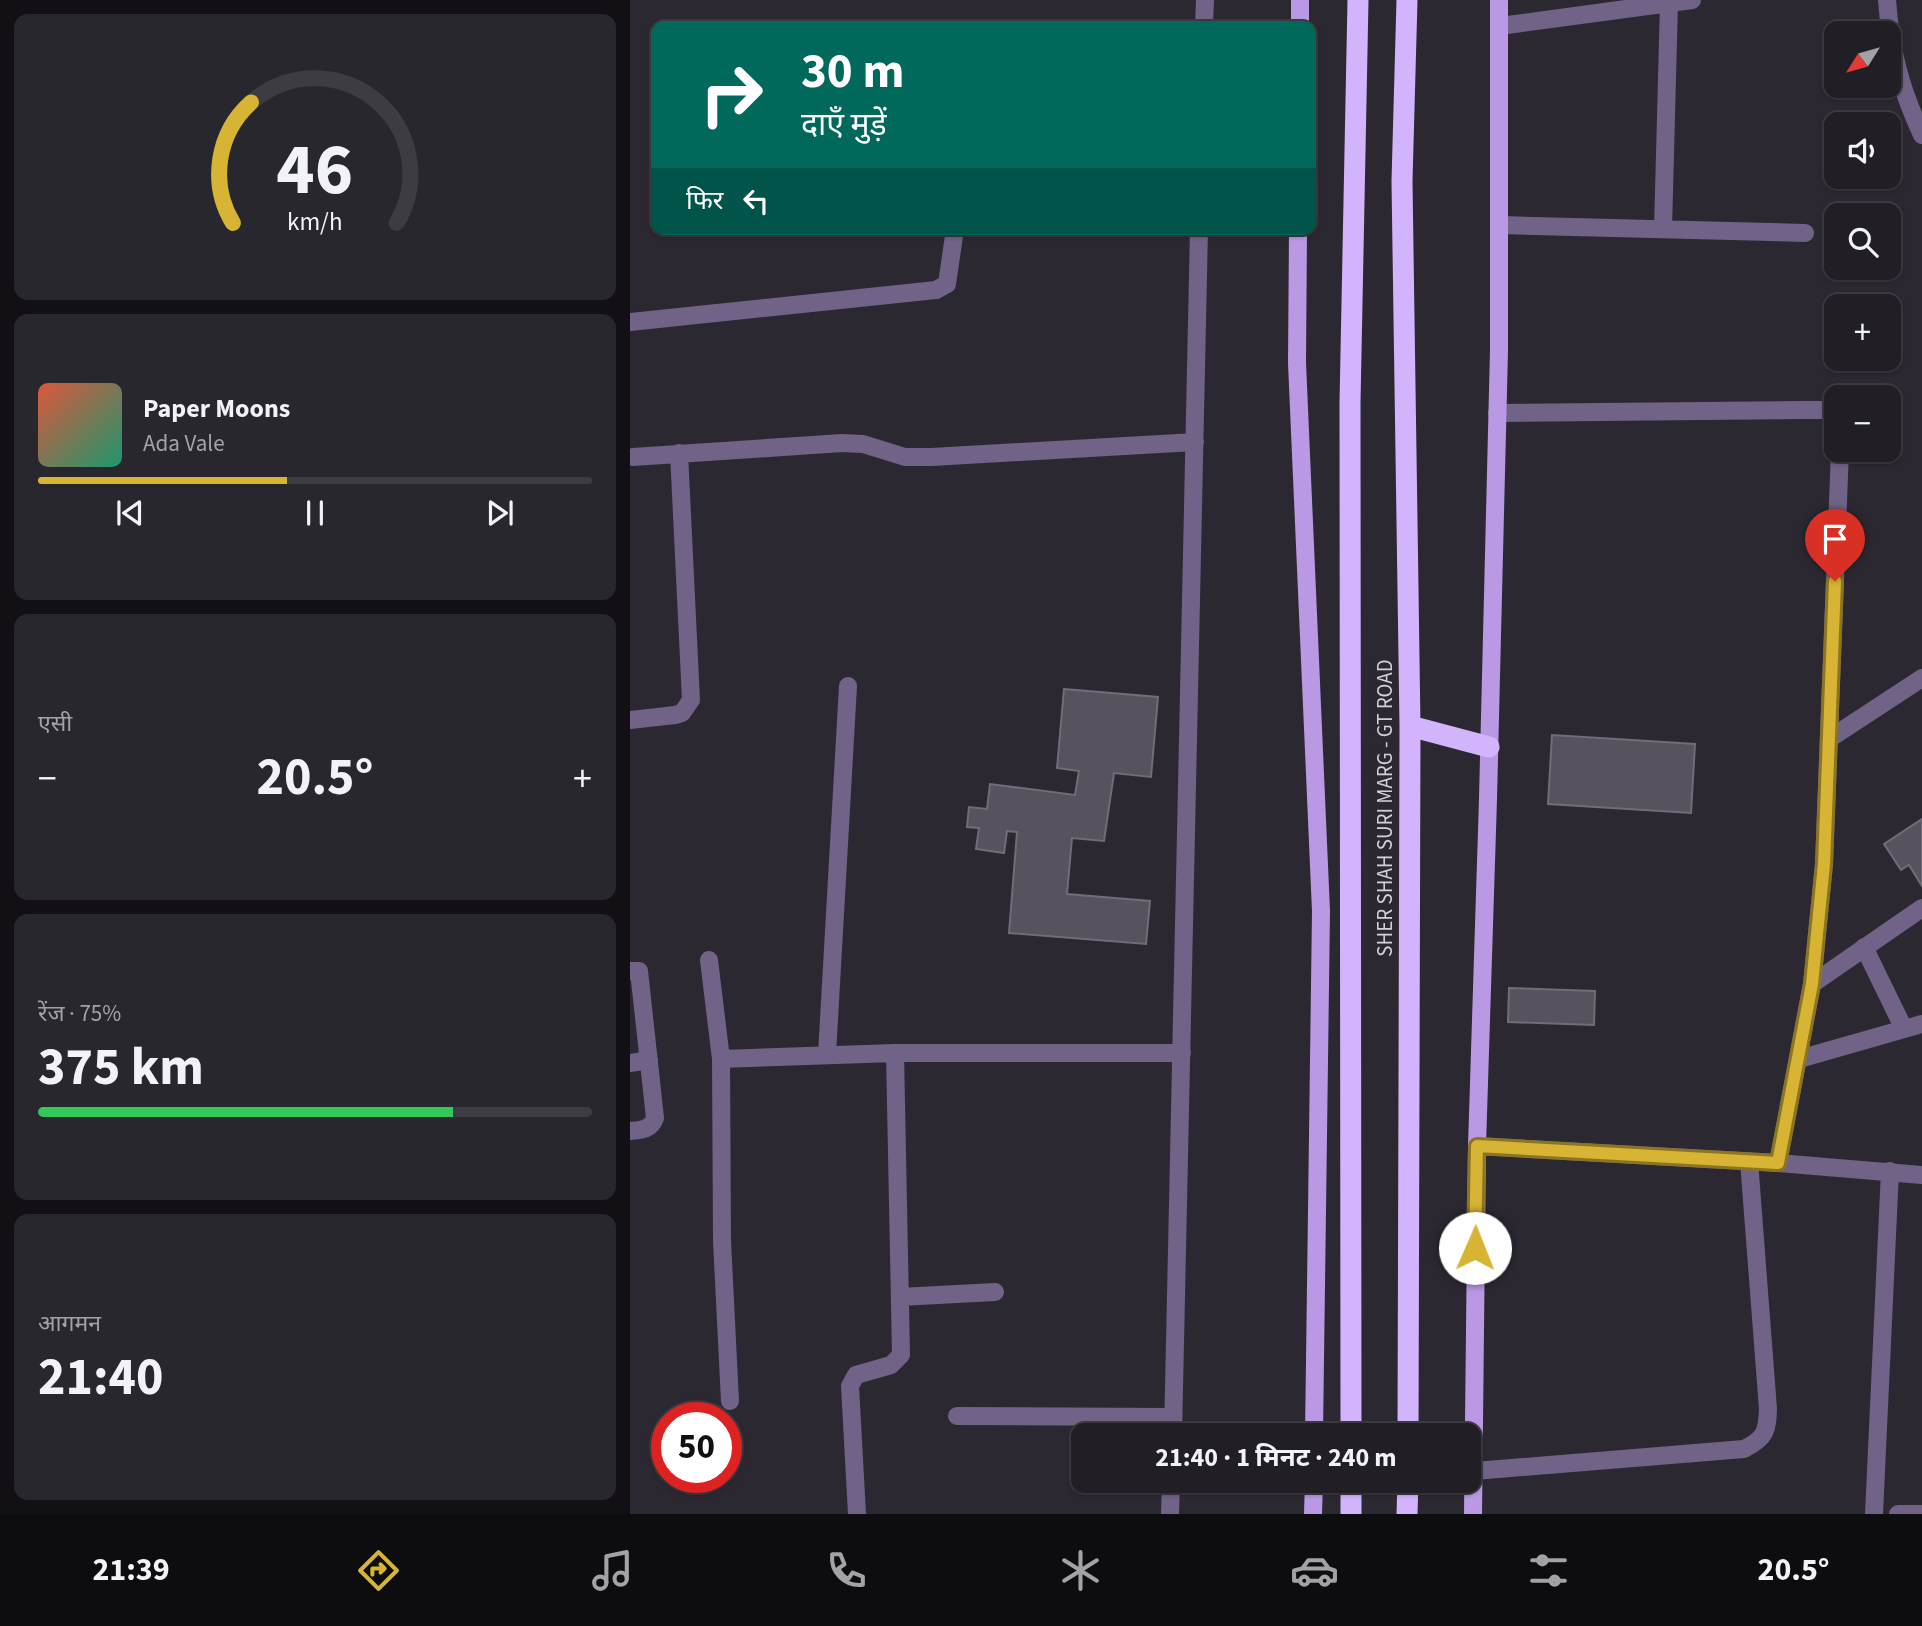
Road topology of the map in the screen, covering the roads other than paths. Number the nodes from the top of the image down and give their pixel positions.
1 (1205, 0) edge
2 (1300, 0) edge
3 (1358, 0) edge
4 (1407, 0) edge
5 (1499, 0) edge
6 (1692, 0) edge
7 (1887, 0) edge
8 (1669, 3) junction
9 (1204, 21) edge
10 (1300, 21) edge
11 (1500, 26) junction
12 (1922, 135) edge
13 (1500, 225) junction
14 (1663, 229) junction
15 (1805, 233) dead end
16 (954, 235) edge
17 (1199, 235) edge
18 (1298, 235) edge
19 (630, 322) edge
20 (1824, 410) edge
21 (1497, 414) junction
22 (1195, 442) junction
23 (679, 453) junction
24 (633, 457) dead end
25 (1840, 462) edge
26 (1922, 678) edge
27 (848, 686) dead end
28 (630, 720) edge
29 (1410, 726) junction
30 (1829, 739) junction
31 (1489, 747) junction
32 (1922, 908) edge
33 (1864, 947) junction
34 (709, 960) dead end
35 (630, 971) edge
36 (1812, 984) junction
37 (1922, 1024) edge
38 (1904, 1030) junction
39 (895, 1053) junction
40 (1182, 1053) junction
41 (827, 1054) junction
42 (721, 1059) junction
43 (1799, 1059) junction
44 (649, 1060) junction
45 (630, 1063) edge
46 (630, 1131) edge
47 (1477, 1146) junction
48 (1749, 1161) junction
49 (1778, 1163) junction
50 (1890, 1171) junction
51 (1922, 1175) edge
52 (995, 1292) dead end
53 (900, 1297) junction
54 (730, 1401) dead end
55 (957, 1416) dead end
56 (1108, 1423) edge
57 (1173, 1423) edge
58 (1314, 1423) edge
59 (1351, 1423) edge
60 (1408, 1423) edge
61 (1474, 1423) edge
62 (1481, 1470) edge
63 (1171, 1493) edge
64 (1314, 1493) edge
65 (1351, 1493) edge
66 (1408, 1493) edge
67 (1473, 1493) edge
68 (856, 1514) edge
69 (1170, 1514) edge
70 (1313, 1514) edge
71 (1351, 1514) edge
72 (1408, 1514) edge
73 (1473, 1514) edge
74 (1874, 1514) edge
75 (1898, 1514) edge
76 (1922, 1514) edge

1 - 9 street
2 - 10 main road
3 - 59 highway, SHER SHAH SURI MARG - GT ROAD
4 - 29 highway, SHER SHAH SURI MARG - GT ROAD
5 - 11 main road
6 - 8 street
7 - 12 street
8 - 11 street
8 - 14 street
11 - 13 main road
13 - 14 street
13 - 21 main road
14 - 15 street
16 - 19 street
17 - 22 street
18 - 58 main road
20 - 21 street
21 - 31 main road
22 - 23 street
22 - 40 street
23 - 24 street
23 - 28 street
25 - 30 street
26 - 30 street
27 - 41 street
29 - 31 highway
29 - 60 highway, SHER SHAH SURI MARG - GT ROAD
30 - 36 street
31 - 47 main road
32 - 33 street
33 - 36 street
33 - 38 street
34 - 42 street
35 - 44 street
36 - 43 street
37 - 38 street
38 - 43 street
39 - 40 street
39 - 41 street
39 - 53 street
40 - 57 street
41 - 42 street
42 - 54 street
43 - 49 street
44 - 45 street
44 - 46 street
47 - 48 street
47 - 61 main road
48 - 49 street
48 - 62 street
49 - 50 street
50 - 51 street
50 - 74 street
52 - 53 street
53 - 68 street
55 - 56 street
63 - 69 street
64 - 70 main road
65 - 71 highway
66 - 72 highway
67 - 73 main road
75 - 76 street

